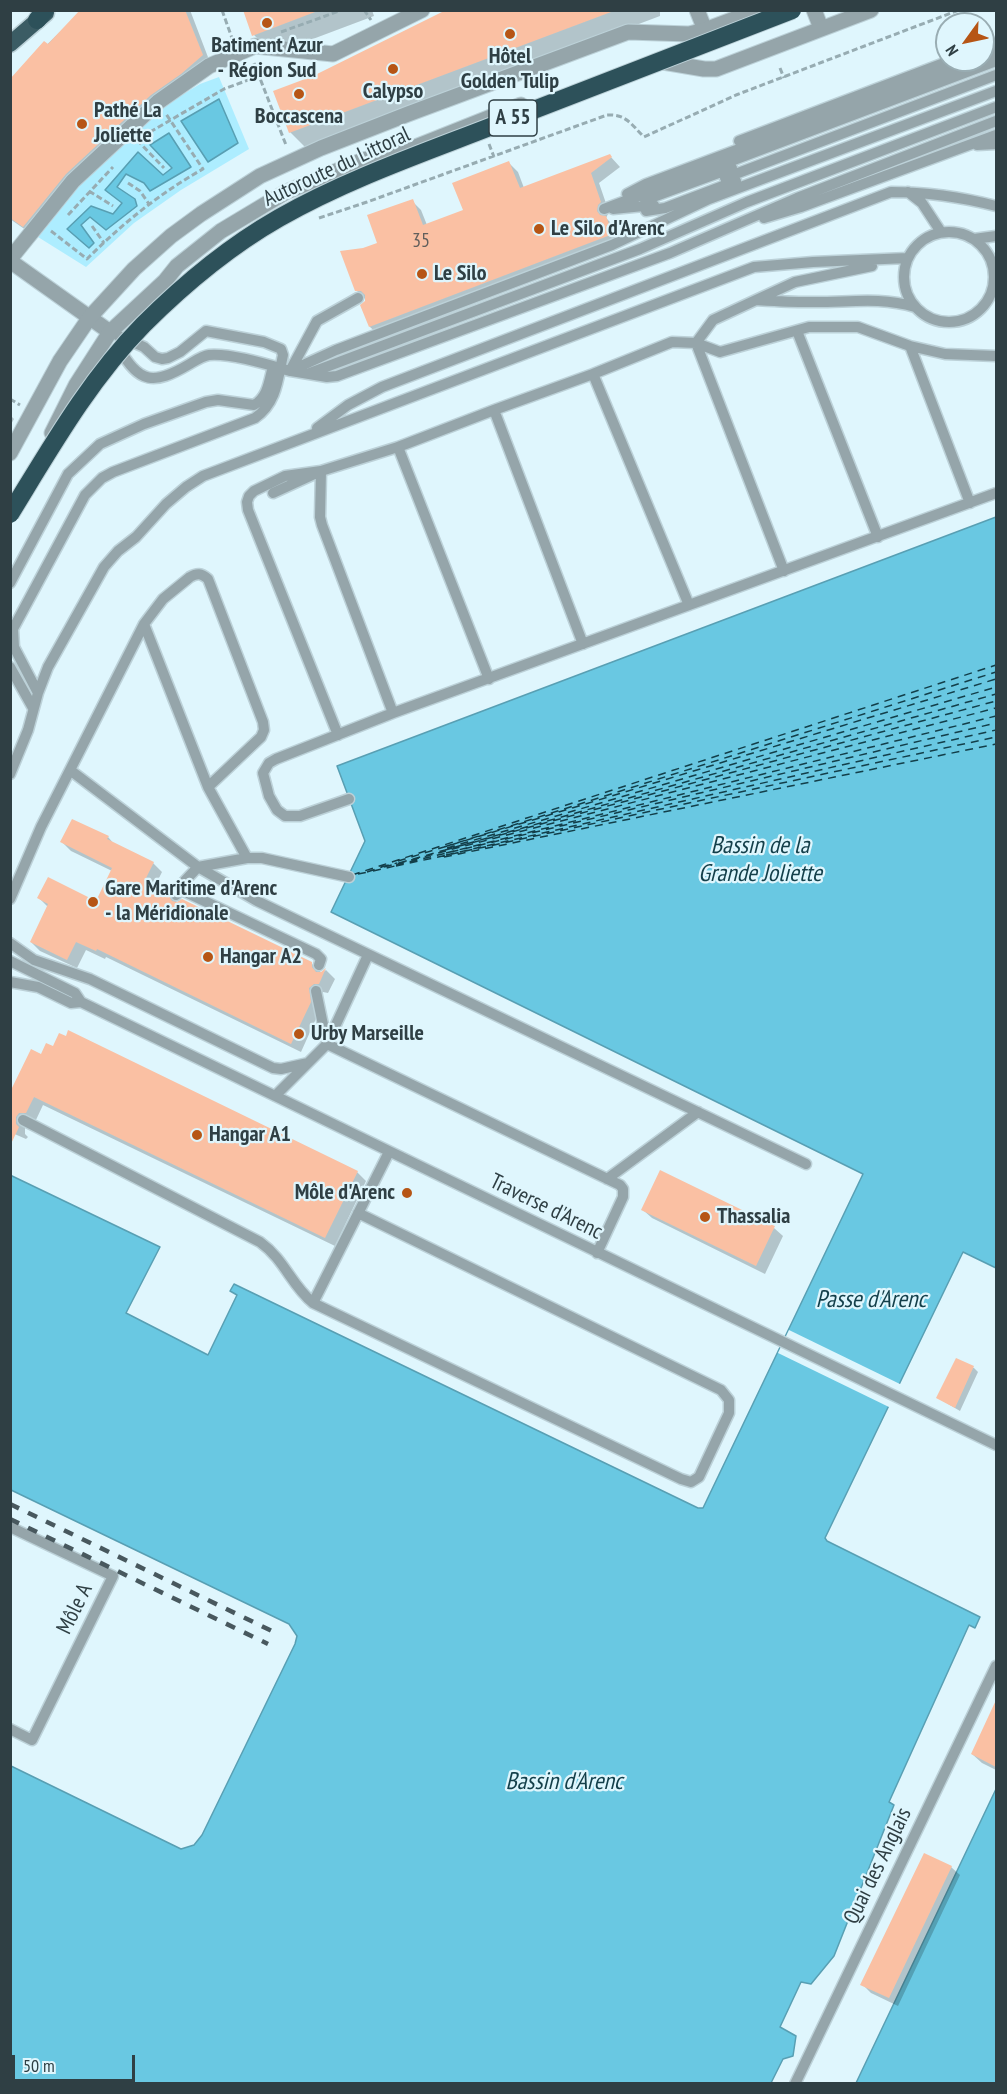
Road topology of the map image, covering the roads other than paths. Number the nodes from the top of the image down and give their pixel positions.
1 (422, 10) edge
2 (697, 10) edge
3 (758, 10) edge
4 (792, 10) edge
5 (814, 10) edge
6 (871, 10) edge
7 (44, 14) edge
8 (821, 28) junction
9 (705, 30) junction
10 (10, 44) edge
11 (996, 61) edge
12 (935, 66) edge
13 (996, 68) edge
14 (944, 72) edge
15 (996, 75) edge
16 (996, 83) edge
17 (996, 91) edge
18 (996, 100) edge
19 (996, 107) edge
20 (996, 114) edge
21 (996, 121) edge
22 (996, 128) edge
23 (996, 135) edge
24 (996, 140) edge
25 (996, 144) edge
26 (968, 146) junction
27 (908, 192) junction
28 (996, 206) edge
29 (604, 209) junction
30 (717, 232) junction
31 (941, 232) junction
32 (996, 236) edge
33 (974, 239) junction
34 (640, 249) junction
35 (908, 258) junction
36 (10, 260) edge
37 (995, 275) edge
38 (358, 298) dead end
39 (756, 300) junction
40 (996, 300) edge
41 (984, 306) junction
42 (915, 307) junction
43 (90, 316) junction
44 (797, 331) junction
45 (110, 332) junction
46 (696, 343) junction
47 (909, 346) junction
48 (996, 356) edge
49 (281, 368) junction
50 (309, 374) junction
51 (593, 374) junction
52 (494, 410) junction
53 (294, 441) junction
54 (399, 447) junction
55 (10, 453) edge
56 (321, 471) junction
57 (273, 493) dead end
58 (996, 494) edge
59 (970, 503) junction
60 (10, 514) edge
61 (878, 537) junction
62 (784, 571) junction
63 (10, 583) edge
64 (689, 605) junction
65 (14, 619) edge
66 (144, 624) junction
67 (583, 644) junction
68 (10, 667) edge
69 (489, 679) junction
70 (38, 693) junction
71 (33, 708) junction
72 (393, 713) junction
73 (338, 735) junction
74 (69, 770) junction
75 (10, 774) edge
76 (208, 787) junction
77 (350, 799) dead end
78 (247, 858) junction
79 (198, 867) junction
80 (349, 877) dead end
81 (10, 899) edge
82 (10, 943) edge
83 (368, 955) junction
84 (10, 961) edge
85 (319, 965) dead end
86 (10, 982) edge
87 (38, 987) junction
88 (62, 987) junction
89 (316, 991) dead end
90 (81, 1002) junction
91 (327, 1044) junction
92 (308, 1063) junction
93 (275, 1096) junction
94 (698, 1112) junction
95 (23, 1120) dead end
96 (389, 1152) junction
97 (806, 1164) dead end
98 (607, 1179) junction
99 (358, 1213) junction
100 (597, 1253) junction
101 (313, 1303) junction
102 (996, 1445) edge
103 (10, 1527) edge
104 (996, 1666) edge
105 (10, 1729) edge
106 (795, 2084) edge

1 - 36 street
2 - 9 street
3 - 9 street
4 - 60 highway, Autoroute du Littoral / A 55, bridge
5 - 8 street
6 - 8 street
7 - 10 highway
8 - 45 street
9 - 43 street
11 - 29 lane
12 - 29 lane
13 - 29 lane
14 - 29 lane
15 - 29 lane
16 - 29 lane
17 - 49 lane
18 - 34 lane
19 - 34 lane
20 - 34 lane
21 - 30 lane
22 - 30 lane
23 - 26 lane
24 - 26 lane
25 - 26 lane
26 - 30 lane
27 - 28 lane
27 - 31 lane
27 - 53 lane
30 - 50 lane
31 - 33 lane
31 - 35 lane
32 - 33 lane
33 - 37 lane
34 - 50 lane
35 - 39 lane
35 - 42 lane
35 - 53 lane
36 - 43 street
37 - 41 lane
38 - 49 lane
39 - 42 lane
39 - 46 lane
40 - 41 lane
41 - 42 lane
43 - 45 street
43 - 55 street
44 - 46 lane
44 - 47 lane
44 - 61 lane
45 - 49 lane
45 - 49 lane
45 - 60 street
46 - 51 lane
46 - 62 lane
47 - 48 lane
47 - 59 lane
49 - 50 lane
49 - 63 lane
49 - 65 lane
51 - 52 lane
51 - 64 lane
52 - 54 lane
52 - 67 lane
53 - 70 lane
54 - 56 lane
54 - 69 lane
56 - 57 lane
56 - 72 lane
56 - 73 lane
58 - 59 lane
59 - 61 lane
61 - 62 lane
62 - 64 lane
64 - 67 lane
65 - 70 lane
66 - 74 lane
66 - 76 lane
66 - 76 lane
67 - 69 lane
68 - 71 lane
69 - 72 lane
70 - 71 lane
71 - 75 lane
72 - 73 lane
73 - 77 lane
74 - 79 lane
74 - 81 lane
76 - 78 lane
78 - 79 lane
78 - 80 lane
79 - 83 lane
79 - 85 lane
82 - 92 lane
83 - 91 lane
83 - 94 lane
84 - 88 lane, Traverse d'Arenc
86 - 87 lane, Traverse d'Arenc
87 - 88 lane
87 - 90 lane, Traverse d'Arenc
88 - 90 lane, Traverse d'Arenc
89 - 91 lane
90 - 93 lane, Traverse d'Arenc
91 - 92 lane
91 - 98 lane
92 - 93 lane
93 - 96 lane, Traverse d'Arenc
94 - 97 lane
94 - 98 lane
95 - 101 lane
96 - 99 lane
96 - 100 lane, Traverse d'Arenc
98 - 100 lane
99 - 101 lane
99 - 101 lane
100 - 102 lane, Traverse d'Arenc
103 - 105 lane, Môle A
104 - 106 lane, Quai des Anglais

